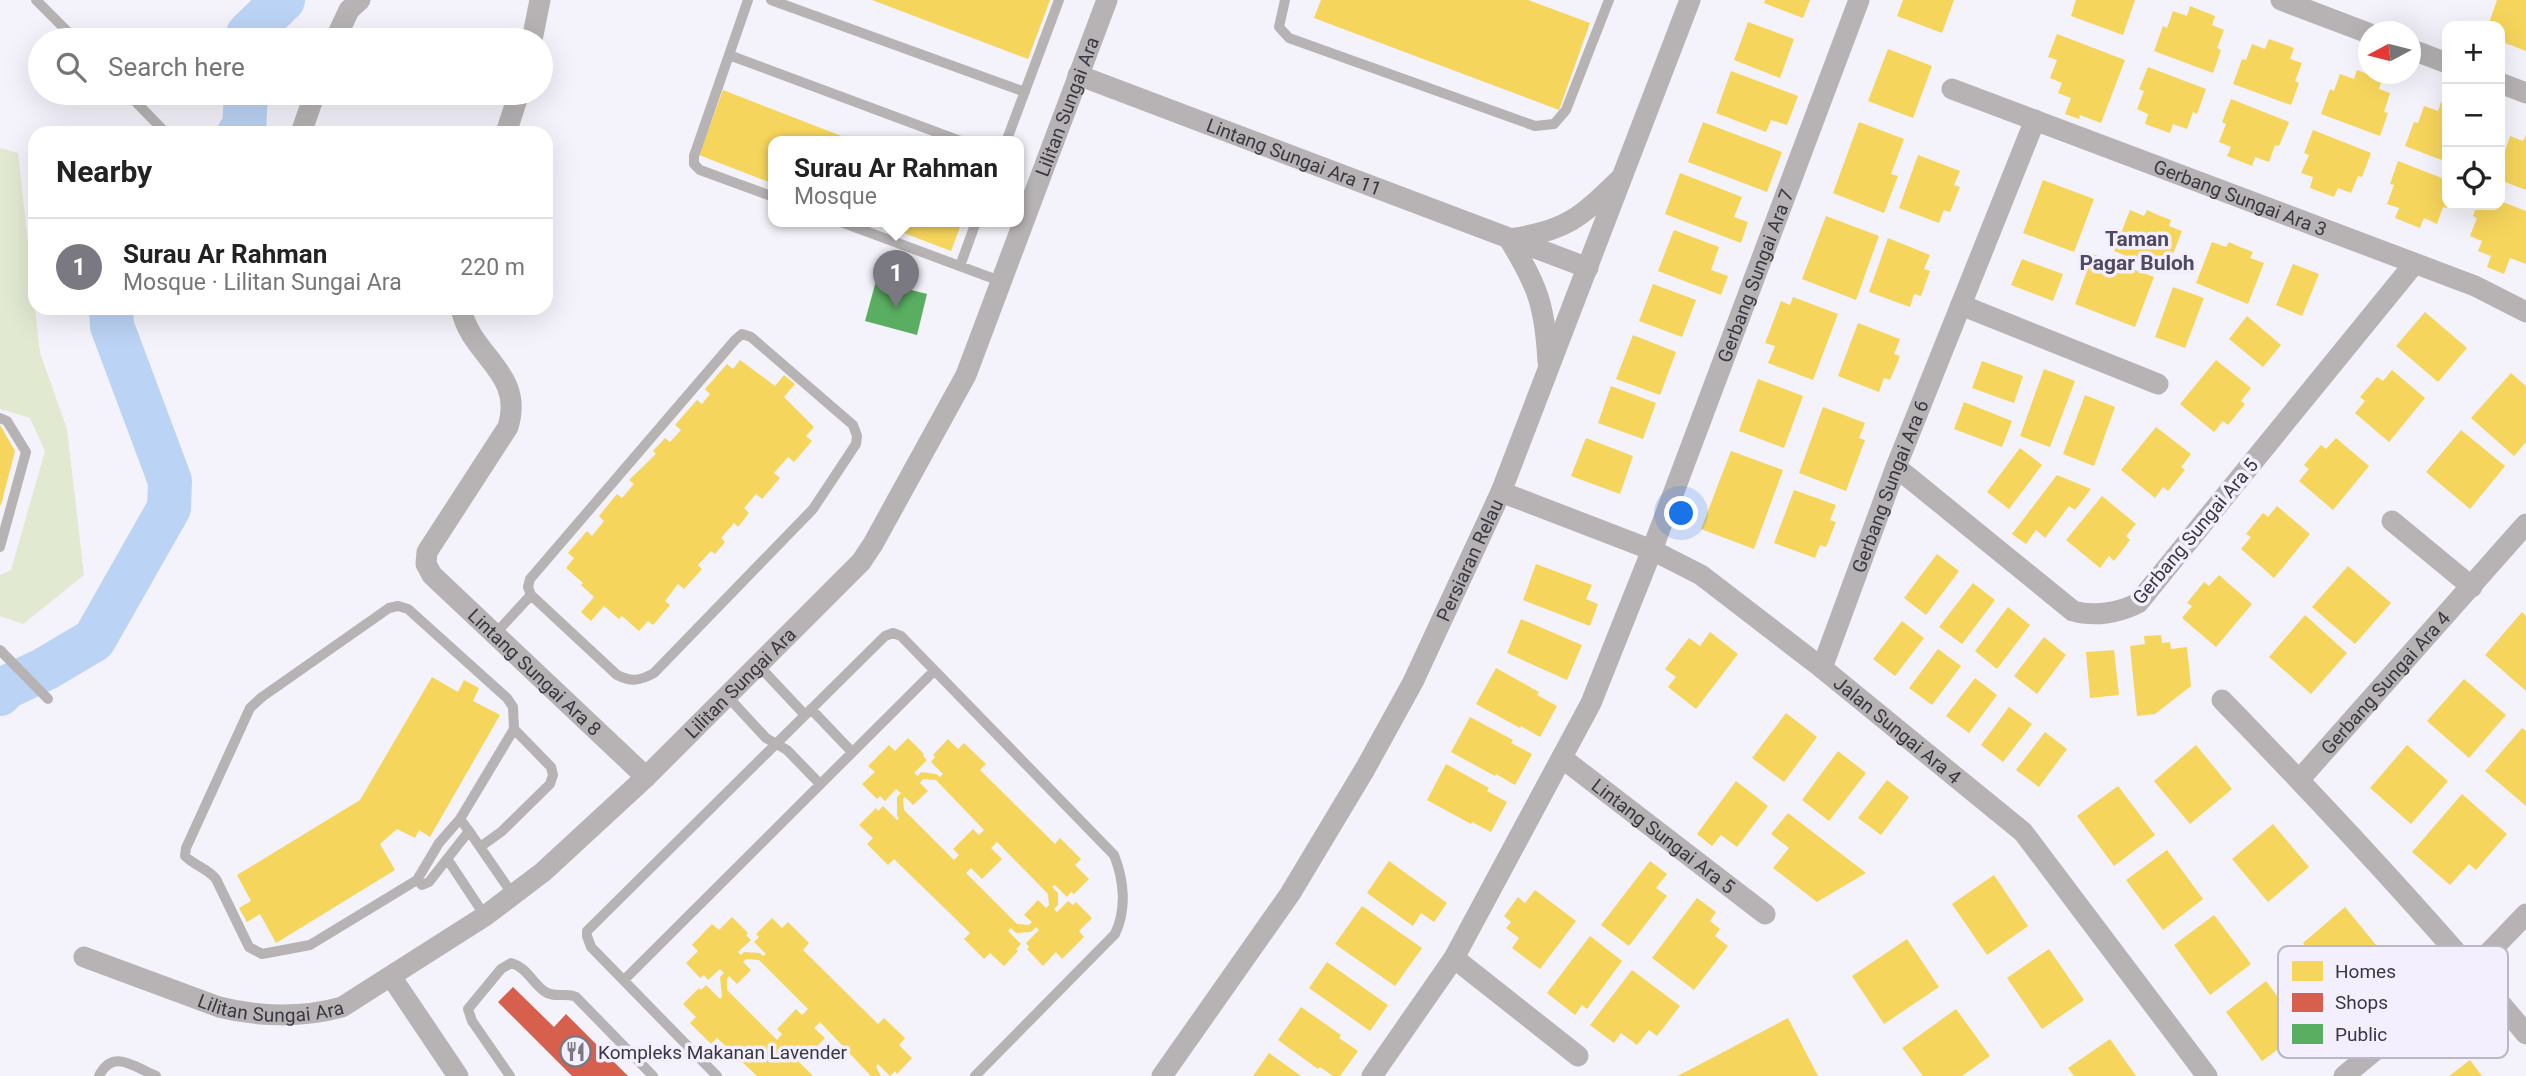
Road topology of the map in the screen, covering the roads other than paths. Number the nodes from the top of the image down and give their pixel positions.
1 (36, 0) edge
2 (360, 0) edge
3 (540, 0) edge
4 (748, 0) edge
5 (771, 0) edge
6 (1059, 0) edge
7 (1107, 0) edge
8 (1285, 0) edge
9 (1609, 0) edge
10 (1690, 0) edge
11 (1859, 0) edge
12 (2281, 0) edge
13 (63, 28) edge
14 (341, 28) edge
15 (534, 28) edge
16 (2358, 29) edge
17 (2421, 53) edge
18 (729, 55) junction
19 (2442, 61) edge
20 (1079, 75) junction
21 (2503, 84) edge
22 (1952, 89) dead end
23 (1025, 92) junction
24 (2526, 93) edge
25 (139, 105) edge
26 (311, 105) edge
27 (515, 105) edge
28 (2035, 120) junction
29 (159, 126) edge
30 (303, 126) edge
31 (508, 126) edge
32 (948, 136) edge
33 (1008, 136) edge
34 (1624, 174) junction
35 (768, 195) edge
36 (1024, 222) edge
37 (855, 227) edge
38 (974, 227) edge
39 (1022, 227) edge
40 (1509, 239) junction
41 (2414, 264) junction
42 (960, 266) junction
43 (1588, 268) junction
44 (1000, 281) junction
45 (1961, 304) junction
46 (2525, 310) edge
47 (463, 315) edge
48 (1549, 371) junction
49 (2158, 384) dead end
50 (0, 418) edge
51 (1896, 467) junction
52 (1501, 492) junction
53 (2392, 521) dead end
54 (2526, 524) edge
55 (0, 547) edge
56 (1652, 550) junction
57 (2472, 587) junction
58 (531, 596) junction
59 (495, 634) junction
60 (0, 650) edge
61 (759, 666) junction
62 (1822, 668) junction
63 (934, 671) junction
64 (728, 697) junction
65 (48, 699) dead end
66 (2222, 700) dead end
67 (808, 712) junction
68 (514, 729) junction
69 (776, 743) junction
70 (852, 752) junction
71 (1562, 758) junction
72 (646, 777) junction
73 (2300, 780) junction
74 (820, 784) junction
75 (460, 820) junction
76 (469, 831) junction
77 (480, 847) junction
78 (447, 860) junction
79 (417, 880) junction
80 (513, 895) junction
81 (1765, 914) dead end
82 (2526, 914) edge
83 (485, 916) junction
84 (2451, 946) edge
85 (2496, 946) edge
86 (84, 957) dead end
87 (1454, 958) junction
88 (392, 978) junction
89 (624, 980) junction
90 (2508, 1012) edge
91 (2526, 1034) edge
92 (1578, 1056) dead end
93 (2366, 1058) edge
94 (1165, 1075) edge
95 (99, 1076) edge
96 (156, 1076) edge
97 (458, 1076) edge
98 (510, 1076) edge
99 (653, 1076) edge
100 (717, 1076) edge
101 (975, 1076) edge
102 (1372, 1076) edge
103 (2207, 1076) edge
104 (2344, 1076) edge

1 - 13 lane
2 - 14 street
3 - 15 street
4 - 18 lane
5 - 23 lane
6 - 23 lane
7 - 20 street, Lilitan Sungai Ara
8 - 9 lane
10 - 34 street, Persiaran Relau
11 - 56 street, Gerbang Sungai Ara 7
12 - 16 street
17 - 19 street
18 - 32 lane
18 - 35 lane
20 - 36 street, Lilitan Sungai Ara
20 - 40 street, Lintang Sungai Ara 11
21 - 24 street
22 - 28 street, Gerbang Sungai Ara 3
23 - 33 lane
25 - 29 lane
26 - 30 street
27 - 31 street
28 - 41 street, Gerbang Sungai Ara 3
28 - 45 street, Gerbang Sungai Ara 6
34 - 40 street
34 - 43 street, Persiaran Relau
37 - 42 lane
38 - 42 lane
39 - 44 street, Lilitan Sungai Ara
40 - 43 street, Lintang Sungai Ara 11
40 - 48 street
41 - 46 street, Gerbang Sungai Ara 3
41 - 51 street, Gerbang Sungai Ara 5
42 - 44 lane
43 - 48 street, Persiaran Relau
44 - 61 street, Lilitan Sungai Ara
45 - 49 street
45 - 51 street, Gerbang Sungai Ara 6
47 - 59 street, Lintang Sungai Ara 8
48 - 52 street, Persiaran Relau
50 - 55 lane
51 - 62 street, Gerbang Sungai Ara 6
52 - 56 street, Jalan Sungai Ara 4
52 - 94 street, Persiaran Relau
53 - 57 street
54 - 57 street, Gerbang Sungai Ara 4
56 - 62 street, Jalan Sungai Ara 4
56 - 71 street
57 - 73 street, Gerbang Sungai Ara 4
58 - 58 lane
58 - 59 lane
59 - 72 street, Lintang Sungai Ara 8
60 - 65 lane
61 - 64 street, Lilitan Sungai Ara
61 - 67 lane
62 - 103 street, Jalan Sungai Ara 4
63 - 67 lane
63 - 70 lane
63 - 101 lane
64 - 69 lane
64 - 72 street, Lilitan Sungai Ara
66 - 73 street
67 - 69 lane
67 - 70 lane
68 - 75 lane
68 - 77 lane
68 - 79 lane
69 - 74 lane
69 - 89 lane
70 - 74 lane
71 - 81 street, Lintang Sungai Ara 5
71 - 87 street
72 - 80 street, Lilitan Sungai Ara
73 - 84 street
74 - 89 lane
75 - 76 lane
75 - 79 lane
76 - 77 lane
76 - 78 lane
77 - 80 lane
78 - 79 lane
78 - 83 lane
80 - 83 street, Lilitan Sungai Ara
82 - 85 street
83 - 88 street, Lilitan Sungai Ara
86 - 88 street, Lilitan Sungai Ara
87 - 92 street
87 - 102 street
88 - 97 street
89 - 100 lane
90 - 91 street
93 - 104 street
95 - 96 lane
98 - 99 lane

